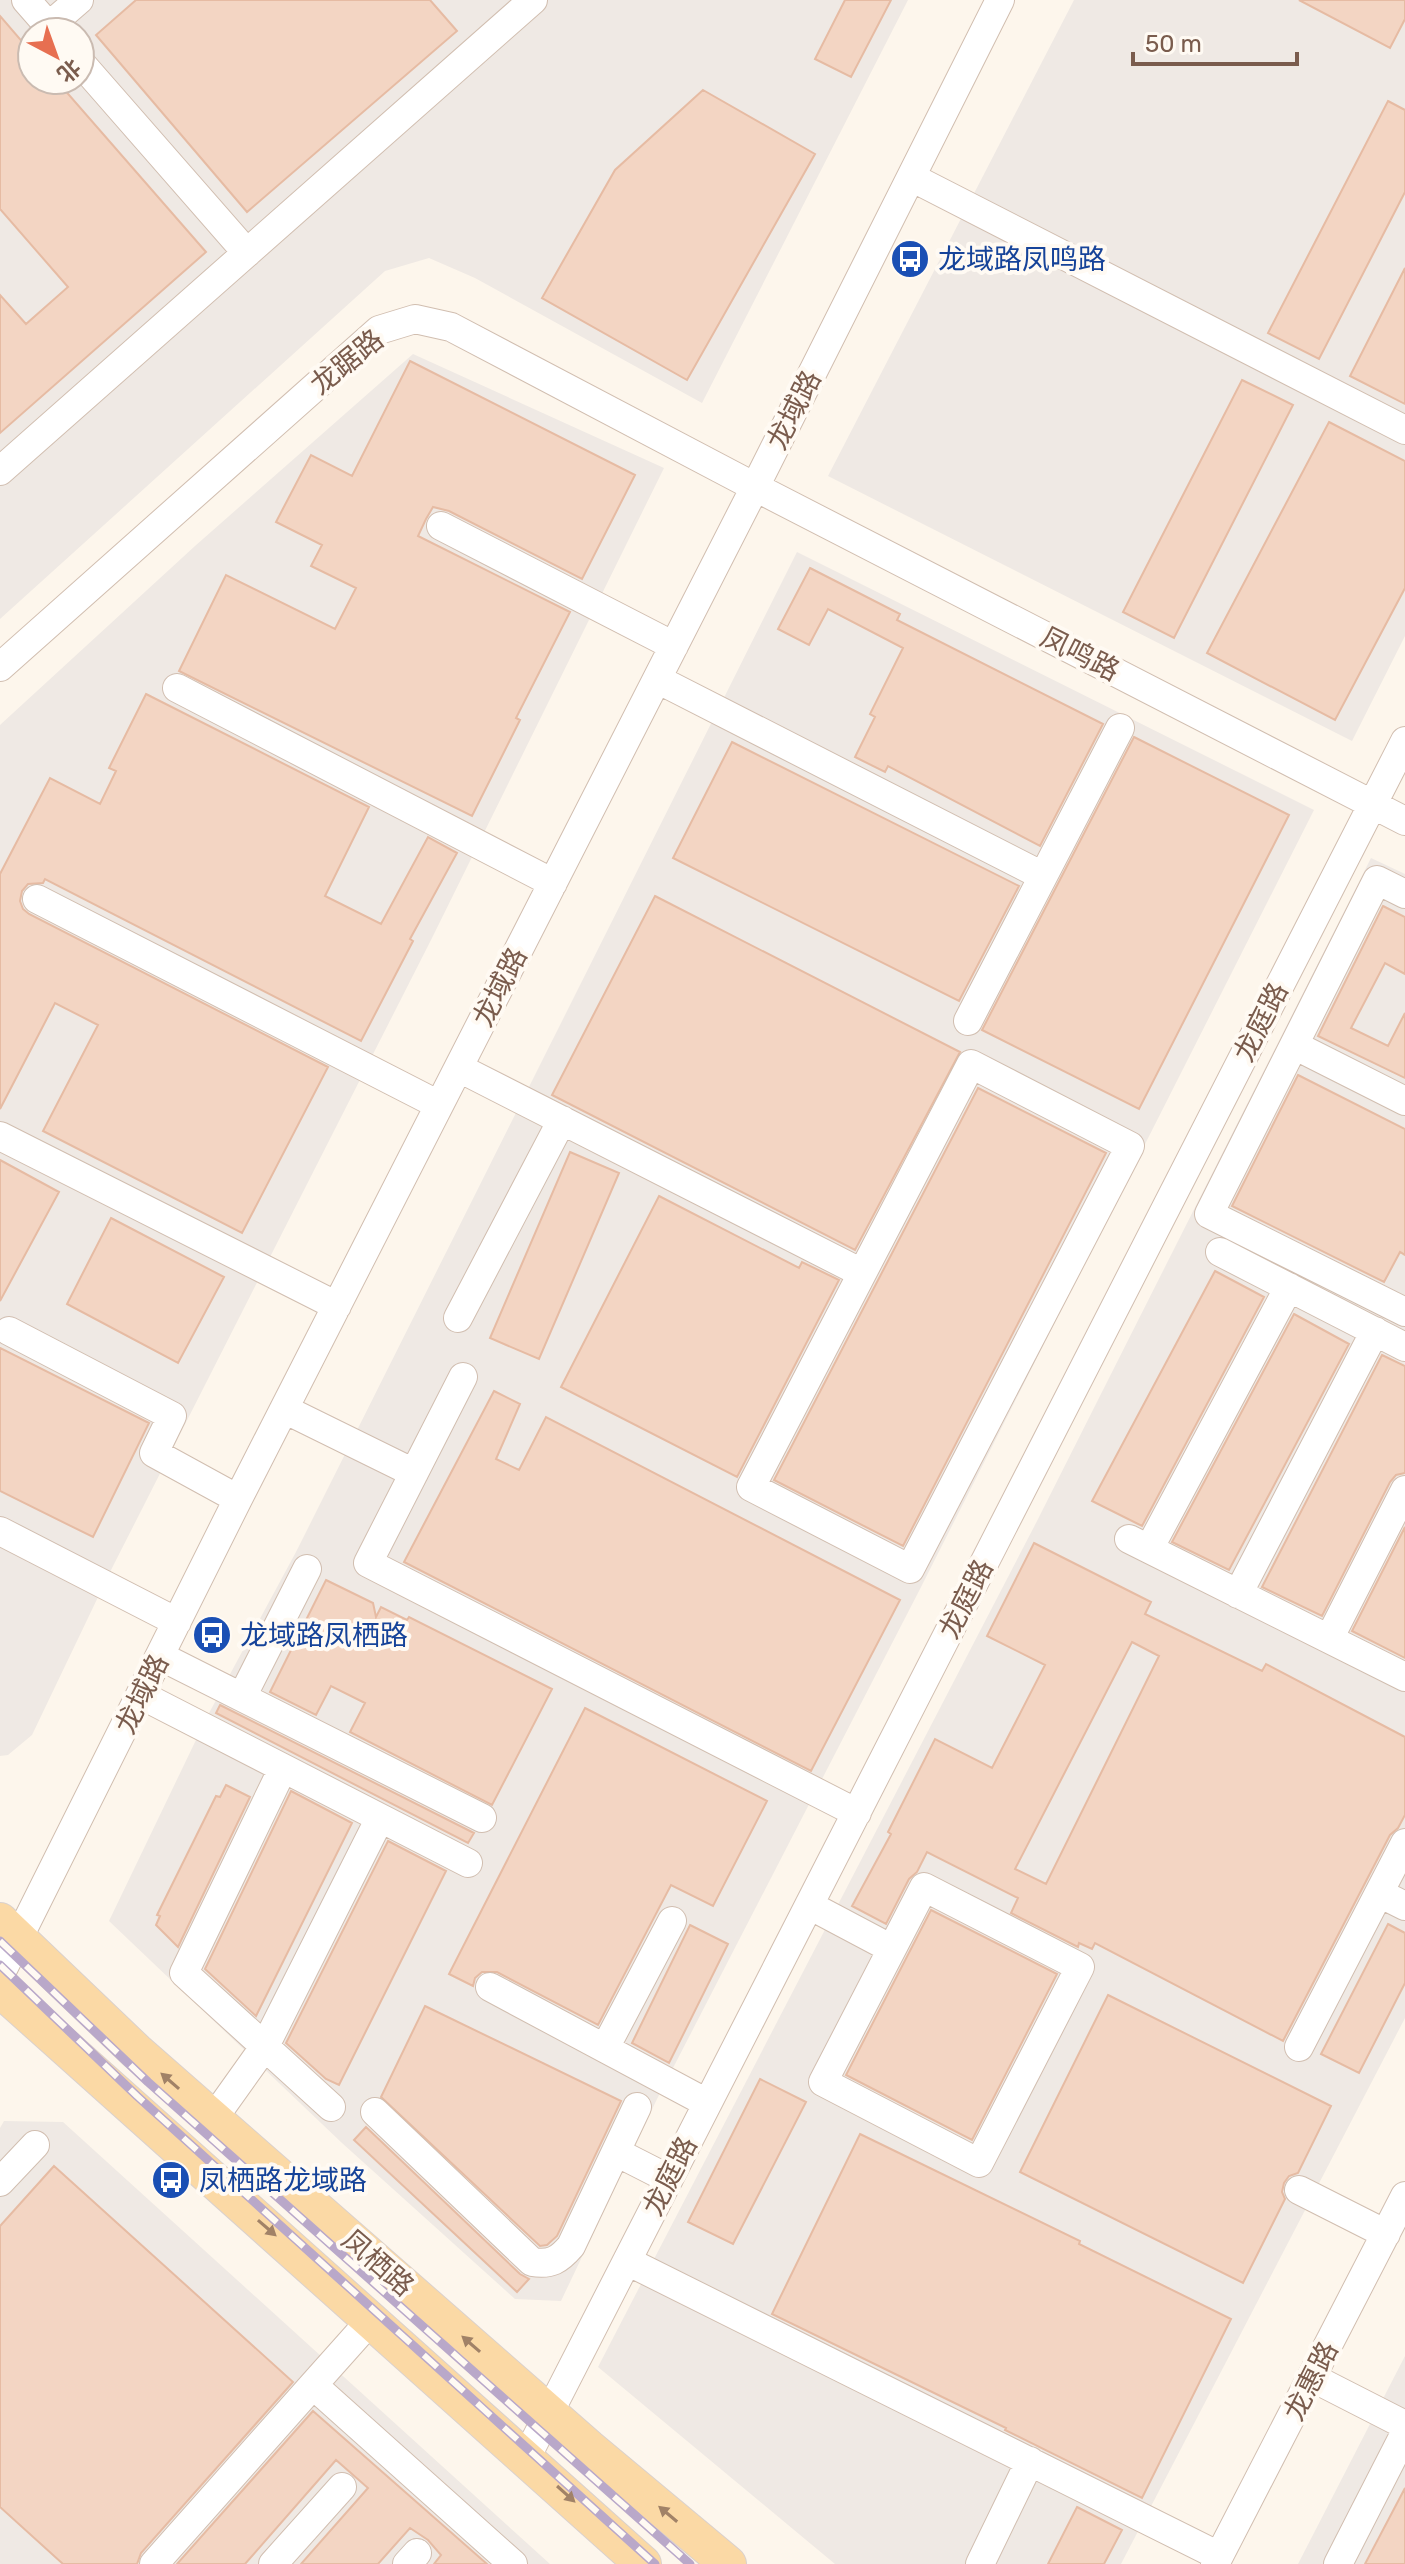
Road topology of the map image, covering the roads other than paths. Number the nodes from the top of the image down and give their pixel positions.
1 (26, 0) edge
2 (79, 0) edge
3 (533, 0) edge
4 (1000, 0) edge
5 (40, 16) edge
6 (64, 16) edge
7 (96, 80) edge
8 (911, 177) junction
9 (247, 253) junction
10 (1405, 430) edge
11 (0, 471) edge
12 (755, 487) junction
13 (441, 526) dead end
14 (674, 646) junction
15 (0, 667) edge
16 (657, 679) junction
17 (177, 688) dead end
18 (1120, 728) dead end
19 (1405, 741) edge
20 (1372, 804) junction
21 (1405, 821) edge
22 (1043, 876) junction
23 (553, 883) junction
24 (1405, 894) edge
25 (37, 899) dead end
26 (968, 1021) dead end
27 (1294, 1045) junction
28 (459, 1068) junction
29 (1405, 1101) edge
30 (439, 1105) junction
31 (562, 1120) junction
32 (0, 1136) edge
33 (1220, 1252) dead end
34 (862, 1273) junction
35 (1289, 1287) junction
36 (337, 1306) junction
37 (1405, 1312) edge
38 (458, 1318) dead end
39 (9, 1331) dead end
40 (1375, 1331) junction
41 (1405, 1347) edge
42 (463, 1377) dead end
43 (284, 1409) junction
44 (414, 1473) junction
45 (1405, 1490) edge
46 (238, 1499) junction
47 (0, 1531) edge
48 (307, 1569) dead end
49 (1238, 1594) junction
50 (177, 1622) junction
51 (1329, 1639) junction
52 (160, 1656) junction
53 (1405, 1677) edge
54 (141, 1695) junction
55 (242, 1697) junction
56 (283, 1768) junction
57 (857, 1813) junction
58 (380, 1818) junction
59 (482, 1818) dead end
60 (1405, 1843) edge
61 (468, 1863) dead end
62 (1379, 1893) junction
63 (809, 1905) junction
64 (1405, 1906) edge
65 (672, 1921) dead end
66 (10, 1931) edge
67 (892, 1949) junction
68 (0, 1975) edge
69 (490, 1987) dead end
70 (0, 1989) edge
71 (103, 2021) junction
72 (265, 2046) junction
73 (1299, 2047) dead end
74 (605, 2048) junction
75 (69, 2053) junction
76 (707, 2103) junction
77 (331, 2107) dead end
78 (637, 2107) dead end
79 (375, 2112) dead end
80 (213, 2119) junction
81 (35, 2145) dead end
82 (616, 2152) junction
83 (669, 2179) junction
84 (0, 2182) edge
85 (1299, 2190) dead end
86 (1405, 2196) edge
87 (1386, 2234) junction
88 (627, 2261) junction
89 (371, 2320) junction
90 (1313, 2378) junction
91 (313, 2385) junction
92 (549, 2412) junction
93 (1405, 2425) edge
94 (1405, 2433) edge
95 (526, 2458) junction
96 (1030, 2461) junction
97 (342, 2487) dead end
98 (1217, 2560) edge
99 (154, 2564) edge
100 (273, 2564) edge
101 (513, 2564) edge
102 (643, 2564) edge
103 (728, 2564) edge
104 (980, 2564) edge
105 (1338, 2564) edge

1 - 5 street
2 - 6 street
3 - 9 street
4 - 8 street, 龙域路
7 - 9 street
8 - 10 street
8 - 12 street, 龙域路
9 - 11 street
12 - 14 street, 龙域路
12 - 15 street, 龙踞路
12 - 20 street, 凤鸣路
13 - 14 street
14 - 16 street, 龙域路
16 - 22 street
16 - 23 street, 龙域路
17 - 23 street
18 - 22 street
19 - 20 street, 龙庭路
20 - 21 street, 凤鸣路
20 - 57 street, 龙庭路
22 - 26 street
23 - 28 street, 龙域路
24 - 27 street
25 - 30 street
27 - 29 street
27 - 37 street
28 - 30 street, 龙域路
28 - 31 street
30 - 36 street, 龙域路
31 - 34 street
31 - 38 street
32 - 36 street
33 - 35 street
34 - 34 street
35 - 40 street
35 - 49 street
36 - 43 street, 龙域路
39 - 46 street
40 - 41 street
40 - 49 street
42 - 44 street
43 - 44 street
43 - 46 street, 龙域路
44 - 57 street
45 - 51 street
46 - 50 street, 龙域路
47 - 50 street
48 - 55 street
49 - 51 street
50 - 52 street, 龙域路
51 - 53 street
52 - 54 street, 龙域路
52 - 55 street
54 - 56 street
54 - 66 street, 龙域路
55 - 59 street
56 - 58 street
56 - 72 street
57 - 63 street, 龙庭路
58 - 61 street
58 - 72 street
60 - 62 street
62 - 64 street
62 - 73 street
63 - 67 street
63 - 76 street, 龙庭路
65 - 74 street
66 - 68 street, 龙域路
66 - 71 main road, 凤栖路
67 - 67 street
69 - 74 street
70 - 75 main road, 凤栖路
71 - 75 main road
80 -> 71 main road, 凤栖路
72 - 77 street
72 - 80 street
74 - 76 street
75 -> 89 main road, 凤栖路
76 - 83 street, 龙庭路
78 - 82 street
79 - 82 street
92 -> 80 main road, 凤栖路
81 - 84 street
82 - 83 street
83 - 88 street, 龙庭路
85 - 87 street
86 - 87 street, 龙惠路
87 - 90 street, 龙惠路
88 - 92 street, 龙庭路
88 - 96 street
89 - 91 street
89 - 95 main road, 凤栖路
90 - 93 street
90 - 98 street, 龙惠路
91 - 99 street
91 - 101 street
92 - 95 street, 龙庭路
103 -> 92 main road, 凤栖路
94 - 105 street
95 -> 102 main road, 凤栖路
96 - 98 street
96 - 104 street
97 - 100 street

